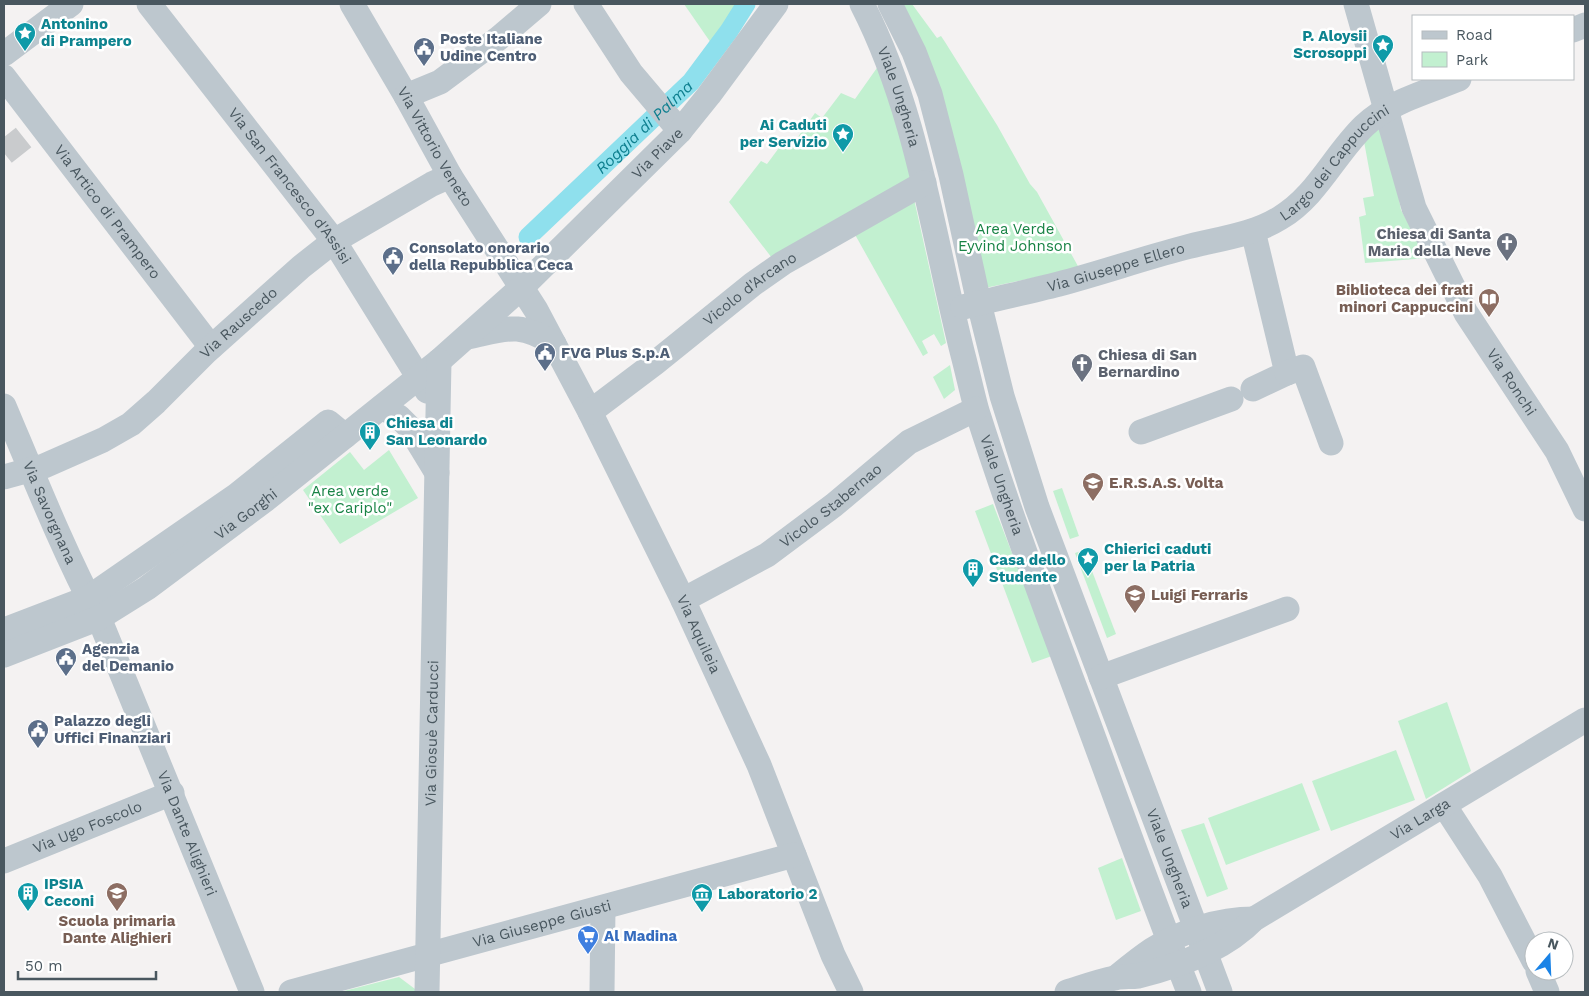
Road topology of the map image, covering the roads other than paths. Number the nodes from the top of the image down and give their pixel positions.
1 (71, 4) edge
2 (149, 4) edge
3 (352, 4) edge
4 (539, 4) edge
5 (586, 4) edge
6 (776, 4) edge
7 (862, 4) edge
8 (890, 4) edge
9 (1356, 4) edge
10 (9, 50) edge
11 (4, 77) edge
12 (1456, 80) edge
13 (406, 96) junction
14 (1385, 110) junction
15 (667, 115) junction
16 (450, 176) junction
17 (924, 183) junction
18 (1252, 231) junction
19 (334, 242) junction
20 (1438, 256) joint
21 (522, 287) junction
22 (979, 303) junction
23 (951, 310) junction
24 (466, 337) junction
25 (554, 344) junction
26 (211, 347) junction
27 (439, 361) junction
28 (1288, 374) junction
29 (419, 377) junction
30 (4, 406) edge
31 (382, 406) junction
32 (438, 409) junction
33 (976, 409) junction
34 (590, 412) junction
35 (1141, 432) dead end
36 (1331, 443) dead end
37 (30, 470) junction
38 (437, 473) junction
39 (4, 477) edge
40 (1585, 509) edge
41 (683, 600) junction
42 (94, 608) junction
43 (1287, 609) dead end
44 (4, 630) edge
45 (1089, 646) junction
46 (4, 655) edge
47 (1064, 657) junction
48 (1101, 677) junction
49 (1585, 720) edge
50 (172, 794) junction
51 (1444, 805) junction
52 (794, 855) junction
53 (4, 861) edge
54 (603, 908) junction
55 (1254, 919) junction
56 (1197, 929) junction
57 (1169, 940) junction
58 (1524, 942) edge
59 (1206, 952) junction
60 (427, 956) junction
61 (1178, 963) junction
62 (1116, 977) junction
63 (252, 992) edge
64 (291, 992) edge
65 (427, 992) edge
66 (602, 992) edge
67 (851, 992) edge
68 (1069, 992) edge
69 (1189, 992) edge
70 (1220, 992) edge

1 - 10 street
2 - 19 street, Via San Francesco d'Assisi
3 - 13 street, Via Vittorio Veneto
4 - 13 street
5 - 15 street
6 - 15 street, Via Piave
7 - 17 street, Viale Ungheria
8 - 22 street, Viale Ungheria
9 - 14 street
11 - 26 street, Via Artico di Prampero
12 - 14 street
13 - 16 street, Via Vittorio Veneto
14 - 18 street, Largo dei Cappuccini
14 - 20 street, Largo dei Cappuccini
15 - 21 street, Via Piave
16 - 19 street, Via Rauscedo
16 - 21 street, Via Vittorio Veneto
17 - 23 street, Viale Ungheria
17 - 34 street, Vicolo d'Arcano
18 - 22 street, Via Giuseppe Ellero
18 - 28 street
19 - 26 street, Via Rauscedo
19 - 29 street, Via San Francesco d'Assisi
20 - 40 street, Via Ronchi
21 - 24 street, Via Gorghi
21 - 25 street, Via Aquileia
22 - 23 street
22 - 45 street, Viale Ungheria
23 - 33 street, Viale Ungheria
24 - 25 street, Via Gorghi
24 - 27 street, Via Gorghi
25 - 34 street, Via Aquileia
26 - 37 street, Via Rauscedo
27 - 29 street, Via Gorghi
27 - 32 street, Via Giosuè Carducci
28 - 35 street
28 - 36 street
29 - 31 street, Via Gorghi
29 - 32 street
30 - 37 street, Via Savorgnana
31 - 38 street
31 - 42 street, Via Gorghi
32 - 38 street, Via Giosuè Carducci
33 - 41 street, Vicolo Stabernao
33 - 47 street, Viale Ungheria
34 - 41 street, Via Aquileia
37 - 39 street, Via Rauscedo
37 - 42 street, Via Savorgnana
38 - 60 street, Via Giosuè Carducci
41 - 52 street, Via Aquileia
42 - 44 street
42 - 46 street, Via Gorghi
42 - 50 street, Via Dante Alighieri
43 - 48 street
45 - 47 street
45 - 48 street, Viale Ungheria
47 - 57 street, Viale Ungheria
48 - 56 street, Viale Ungheria
49 - 51 street, Via Larga
50 - 53 street, Via Ugo Foscolo
50 - 63 street, Via Dante Alighieri
51 - 55 street, Via Larga
51 - 58 street
52 - 54 street, Via Giuseppe Giusti
52 - 67 street, Via Aquileia
54 - 60 street, Via Giuseppe Giusti
54 - 66 street
55 - 56 street, Via Larga
55 - 59 street, Via Larga
56 - 57 street
56 - 59 street, Viale Ungheria
57 - 61 street, Viale Ungheria
57 - 62 street
59 - 61 street
59 - 70 street, Viale Ungheria
60 - 64 street, Via Giuseppe Giusti
60 - 65 street, Via Giosuè Carducci
61 - 62 street
61 - 69 street, Viale Ungheria
62 - 68 street

